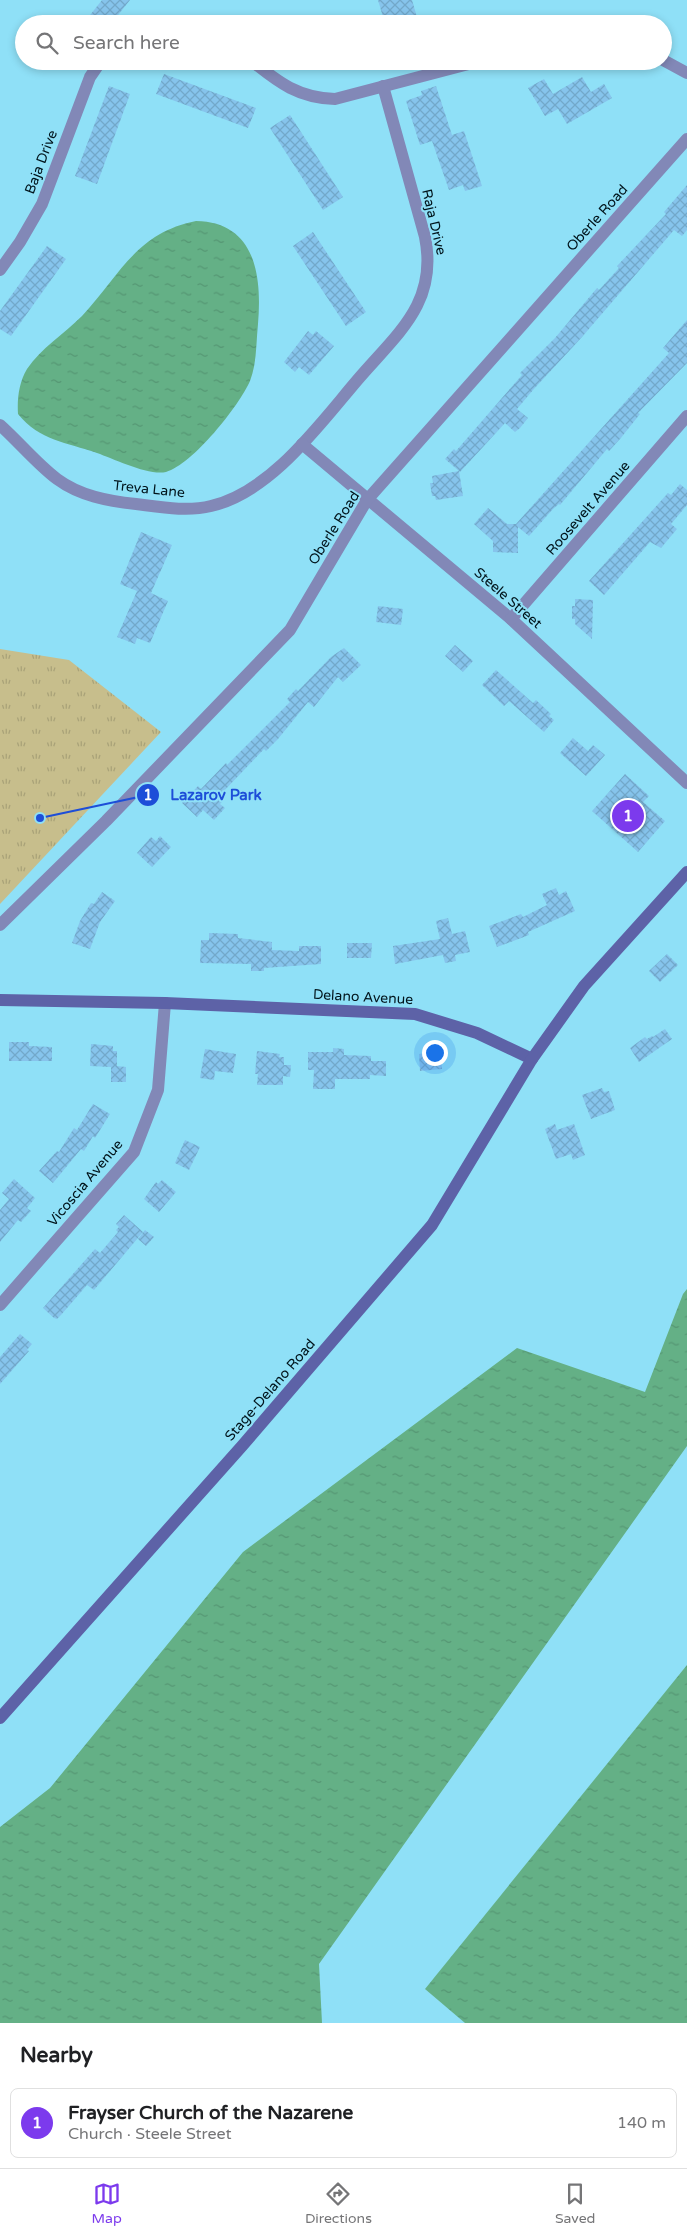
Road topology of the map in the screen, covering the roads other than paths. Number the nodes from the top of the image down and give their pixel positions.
1 (672, 65) edge
2 (95, 70) edge
3 (264, 70) edge
4 (445, 70) edge
5 (687, 73) edge
6 (383, 86) junction
7 (687, 139) edge
8 (0, 270) edge
9 (687, 416) edge
10 (0, 424) edge
11 (302, 444) junction
12 (367, 500) junction
13 (511, 619) junction
14 (687, 783) edge
15 (687, 872) edge
16 (0, 925) edge
17 (0, 1000) edge
18 (165, 1003) junction
19 (532, 1059) junction
20 (0, 1305) edge
21 (0, 1718) edge

1 - 5 street
2 - 8 street, Baja Drive
3 - 6 street
4 - 6 street
6 - 11 street, Raja Drive
7 - 12 street, Oberle Road
9 - 13 street, Roosevelt Avenue
10 - 11 street, Treva Lane
11 - 12 street, Steele Street
12 - 13 street, Steele Street
12 - 16 street, Oberle Road
13 - 14 street, Steele Street
15 - 19 main road
17 - 18 main road, Delano Avenue
18 - 19 main road, Delano Avenue
18 - 20 street, Vicoscia Avenue
19 - 21 main road, Stage-Delano Road

